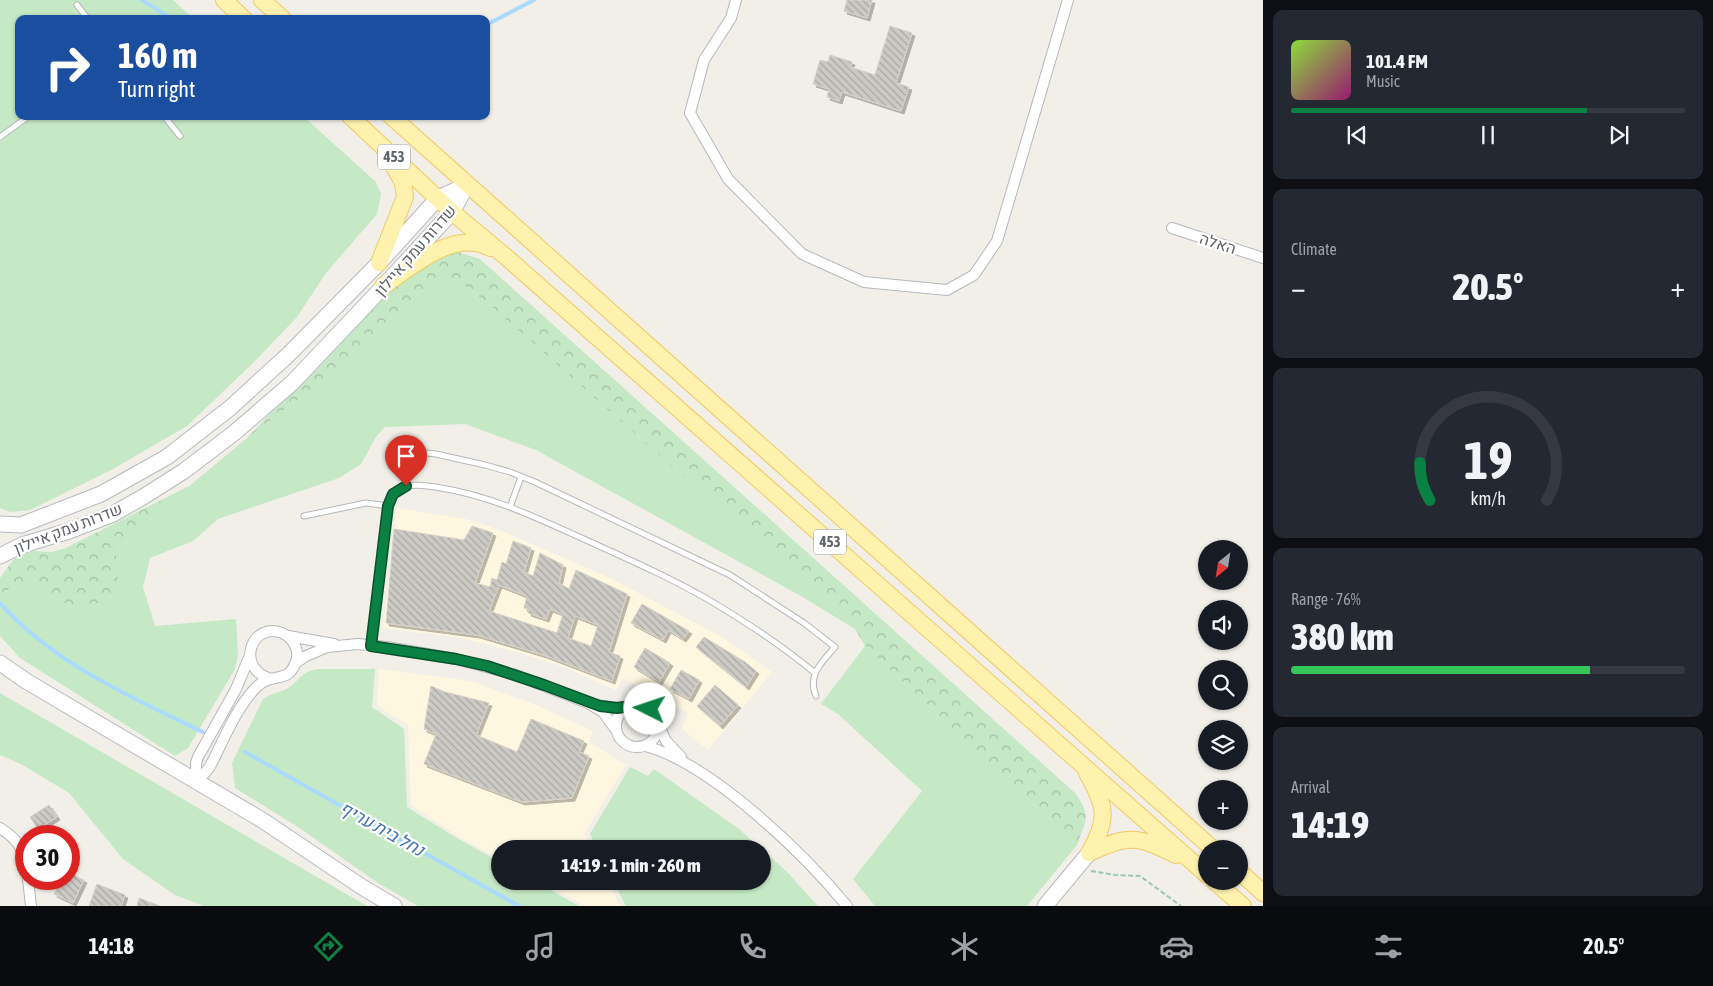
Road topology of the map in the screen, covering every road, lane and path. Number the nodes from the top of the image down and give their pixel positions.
1 (224, 0) edge
2 (262, 0) edge
3 (279, 0) edge
4 (736, 0) edge
5 (1068, 0) edge
6 (77, 5) dead end
7 (85, 15) edge
8 (240, 15) edge
9 (280, 15) edge
10 (284, 15) edge
11 (23, 120) edge
12 (167, 120) edge
13 (354, 120) edge
14 (395, 120) edge
15 (180, 136) dead end
16 (0, 137) edge
17 (379, 143) junction
18 (467, 185) junction
19 (438, 198) junction
20 (452, 212) junction
21 (1172, 228) dead end
22 (505, 256) junction
23 (1263, 258) edge
24 (379, 263) junction
25 (383, 286) junction
26 (418, 452) dead end
27 (521, 476) junction
28 (388, 506) junction
29 (510, 507) junction
30 (304, 516) dead end
31 (0, 524) edge
32 (0, 556) edge
33 (288, 636) junction
34 (343, 645) junction
35 (371, 646) junction
36 (250, 655) junction
37 (0, 662) edge
38 (296, 663) junction
39 (815, 673) junction
40 (271, 679) junction
41 (816, 696) dead end
42 (588, 703) junction
43 (629, 707) junction
44 (659, 726) junction
45 (616, 730) junction
46 (645, 746) junction
47 (1079, 761) junction
48 (687, 763) junction
49 (196, 781) junction
50 (0, 828) edge
51 (15, 840) edge
52 (1203, 840) edge
53 (1090, 853) junction
54 (1198, 867) edge
55 (1076, 868) junction
56 (1198, 868) edge
57 (1248, 879) edge
58 (29, 890) edge
59 (1224, 890) edge
60 (1263, 893) edge
61 (31, 906) edge
62 (394, 906) edge
63 (847, 906) edge
64 (1045, 906) edge
65 (1181, 906) edge
66 (1242, 906) edge

1 - 8 main road
2 - 9 main road
3 - 10 main road
4 - 5 street
6 - 7 lane
11 - 16 lane
12 - 15 lane
13 - 17 main road, 453
14 - 18 main road, 453
17 - 19 main road, 453
17 - 24 main road
18 - 19 main road, שדרות עמק איילון
18 - 20 main road, שדרות עמק איילון
18 - 52 main road, 453
19 - 20 main road, 453
19 - 24 main road, שדרות עמק איילון
20 - 22 main road, 453
20 - 25 main road, שדרות עמק איילון
21 - 23 street, האלה
22 - 25 main road
22 - 47 main road, 453
24 - 31 main road, שדרות עמק איילון
25 - 32 main road, שדרות עמק איילון
26 - 27 lane
27 - 29 lane
27 - 39 lane
28 - 29 lane
28 - 30 lane
28 - 35 lane
29 - 39 lane
33 - 34 street
33 - 36 street
33 - 38 street
34 - 35 street
34 - 38 street
35 - 42 street
36 - 40 street
36 - 49 street
37 - 49 main road
38 - 40 street
39 - 41 lane
40 - 49 street
42 - 43 street
42 - 45 street
43 - 44 street
43 - 45 street
44 - 46 street
44 - 48 street
45 - 46 street
46 - 48 street
47 - 53 main road
47 - 54 main road, 453
48 - 63 street
49 - 62 main road
50 - 51 street
53 - 55 main road
53 - 56 main road
55 - 64 main road
55 - 65 path
57 - 60 main road
58 - 61 street
59 - 66 main road

